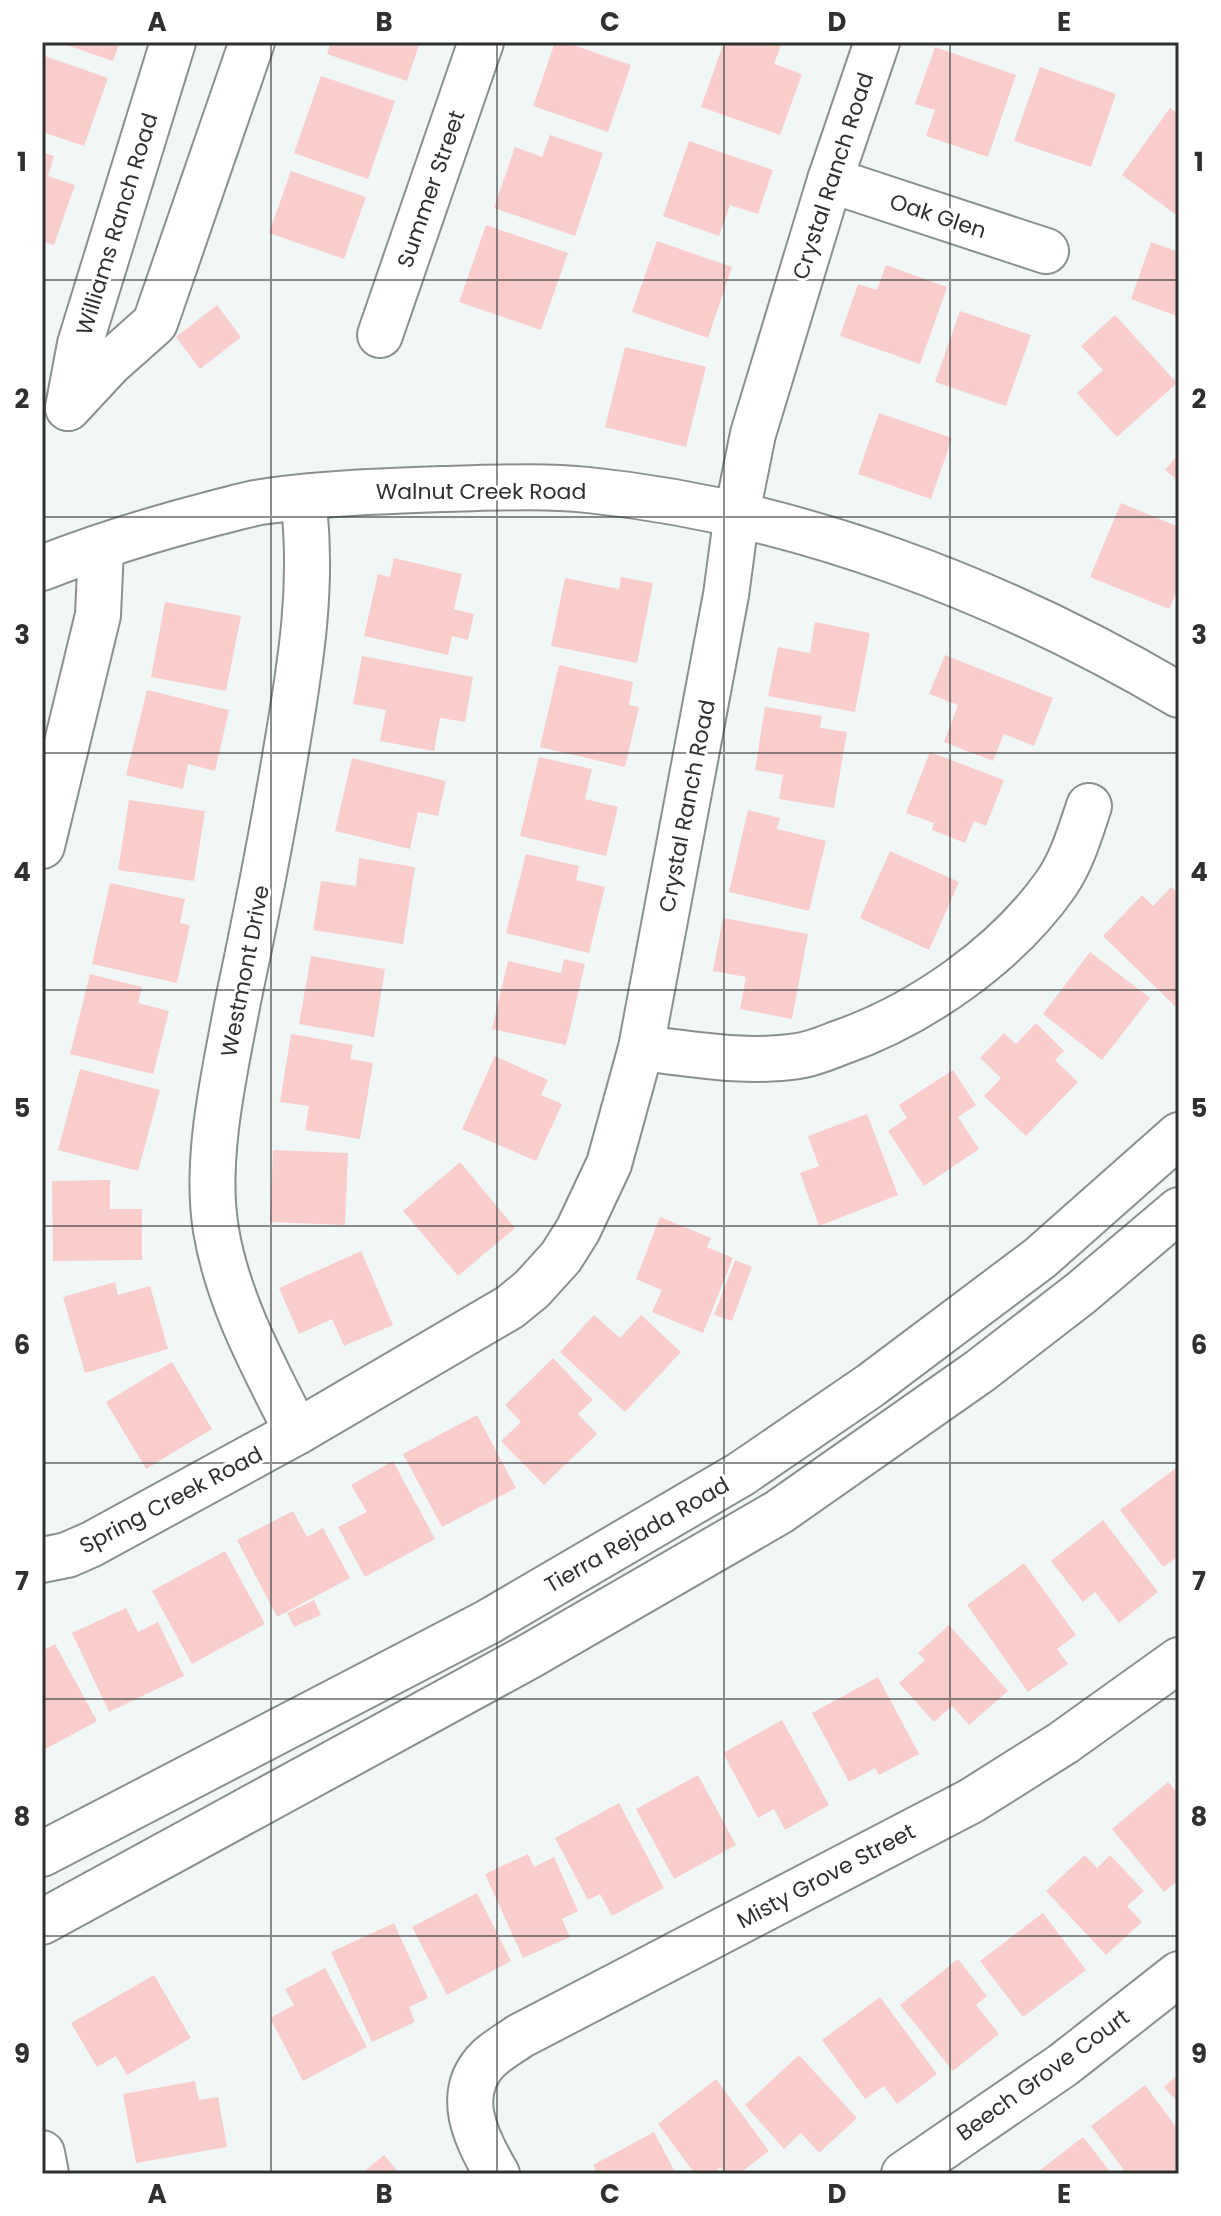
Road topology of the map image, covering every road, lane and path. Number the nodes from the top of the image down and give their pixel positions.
1 (173, 42) edge
2 (252, 42) edge
3 (481, 42) edge
4 (877, 42) edge
5 (830, 180) junction
6 (1046, 251) dead end
7 (380, 335) dead end
8 (303, 497) junction
9 (737, 513) junction
10 (101, 548) junction
11 (42, 568) edge
12 (1179, 695) edge
13 (1089, 806) dead end
14 (42, 846) edge
15 (641, 1048) junction
16 (1179, 1135) edge
17 (1179, 1210) edge
18 (297, 1432) junction
19 (42, 1560) edge
20 (1179, 1660) edge
21 (42, 1854) edge
22 (42, 1922) edge
23 (1179, 1974) edge
24 (42, 2153) edge
25 (46, 2174) edge
26 (497, 2174) edge
27 (904, 2174) edge

1 - 2 street, Williams Ranch Road
3 - 7 street, Summer Street
4 - 5 street, Crystal Ranch Road
5 - 6 street, Oak Glen
5 - 9 street, Crystal Ranch Road
8 - 9 street, Walnut Creek Road
8 - 10 street, Walnut Creek Road
8 - 18 street, Westmont Drive
9 - 12 street, Walnut Creek Road
9 - 15 street, Crystal Ranch Road
10 - 11 street, Walnut Creek Road
10 - 14 street
13 - 15 street
15 - 18 street, Crystal Ranch Road
16 - 21 street, Tierra Rejada Road
17 - 22 street
18 - 19 street, Spring Creek Road
20 - 26 street, Misty Grove Street
23 - 27 street, Beech Grove Court
24 - 25 street

